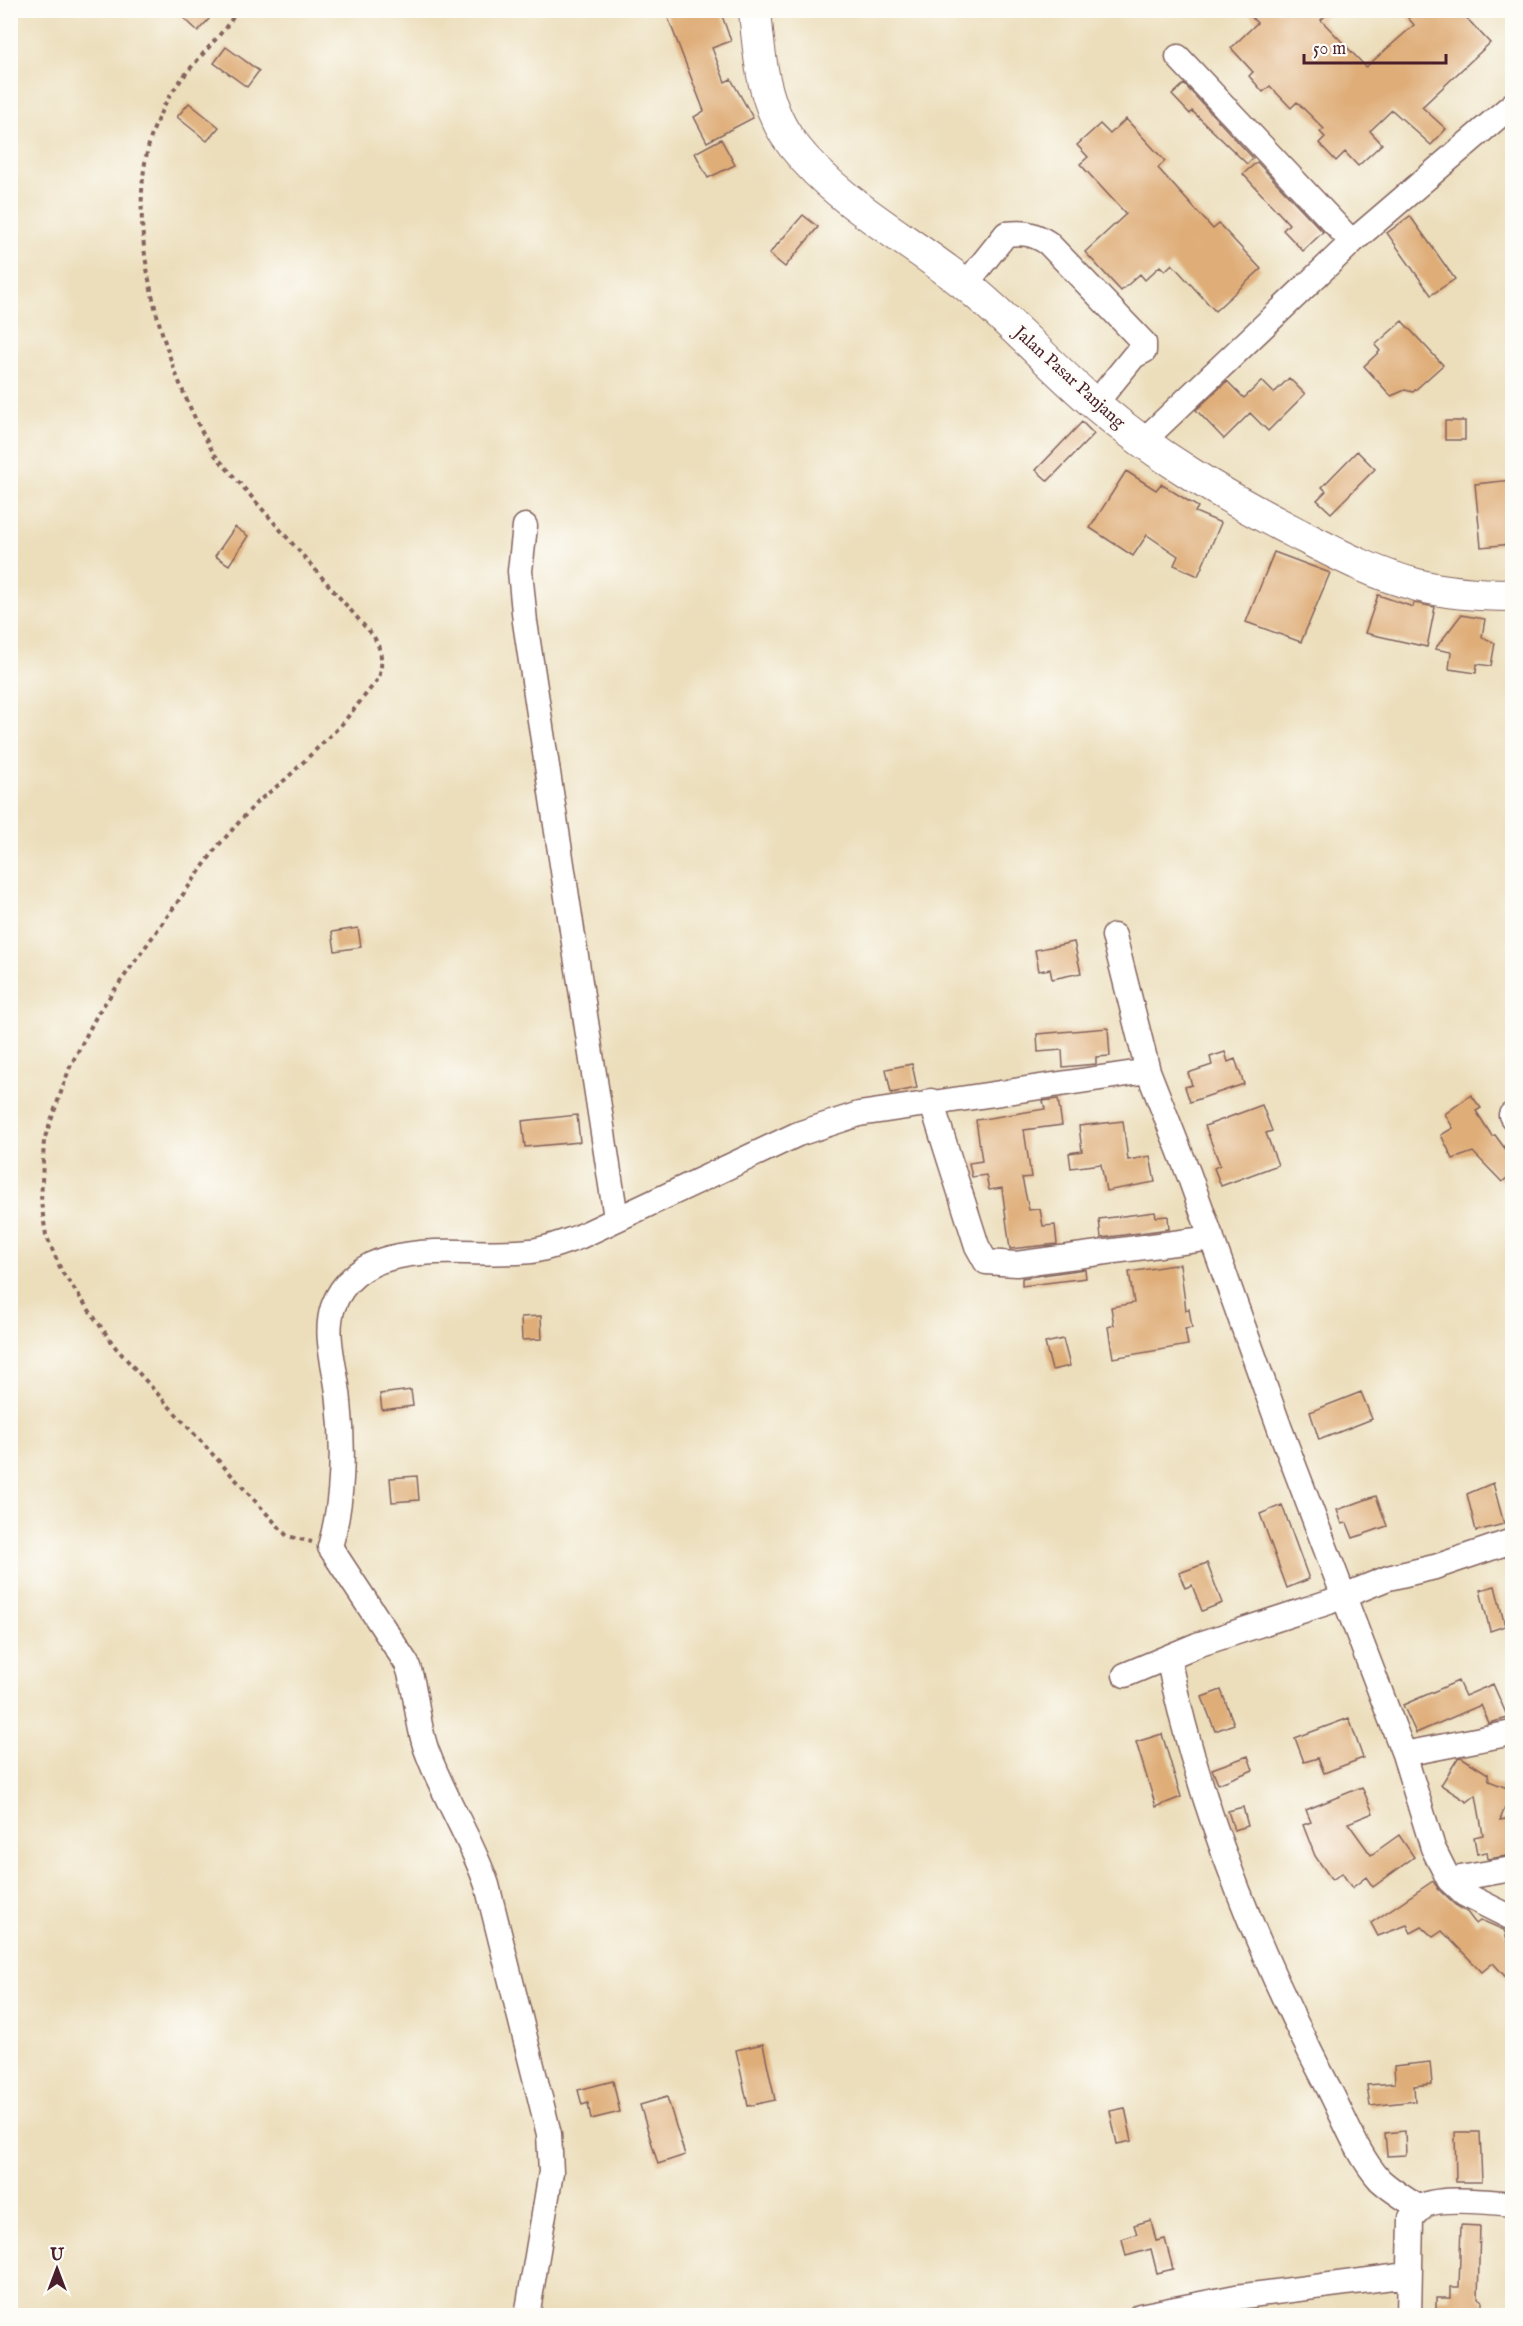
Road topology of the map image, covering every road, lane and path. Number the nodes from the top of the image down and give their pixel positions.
1 (238, 10) edge
2 (755, 10) edge
3 (1179, 57) dead end
4 (1512, 105) edge
5 (1352, 242) junction
6 (966, 285) junction
7 (1095, 404) junction
8 (1142, 442) junction
9 (525, 526) dead end
10 (1512, 595) edge
11 (1114, 936) dead end
12 (1148, 1071) junction
13 (932, 1101) junction
14 (616, 1218) junction
15 (1212, 1238) junction
16 (1512, 1541) edge
17 (330, 1546) junction
18 (1342, 1595) junction
19 (1168, 1657) junction
20 (1125, 1674) dead end
21 (1512, 1733) edge
22 (1404, 1755) junction
23 (1512, 1869) edge
24 (1449, 1880) junction
25 (1512, 1918) edge
26 (1512, 2204) edge
27 (1421, 2209) junction
28 (1407, 2275) junction
29 (527, 2316) edge
30 (1140, 2316) edge
31 (1408, 2316) edge

1 - 17 path
2 - 6 main road, Jalan Pasar Panjang
3 - 5 street
4 - 5 street
5 - 8 street
6 - 7 main road, Jalan Pasar Panjang
6 - 7 street
7 - 8 main road, Jalan Pasar Panjang
8 - 10 main road, Jalan Pasar Panjang
9 - 14 street
11 - 12 street
12 - 13 street
12 - 15 street
13 - 14 street
13 - 15 street
14 - 17 street
15 - 18 street
16 - 18 street
17 - 29 street
18 - 19 street
18 - 22 street
19 - 20 street
19 - 27 street
21 - 22 street
22 - 24 street
23 - 24 street
24 - 25 street
26 - 27 street
27 - 28 street
28 - 30 street
28 - 31 street

